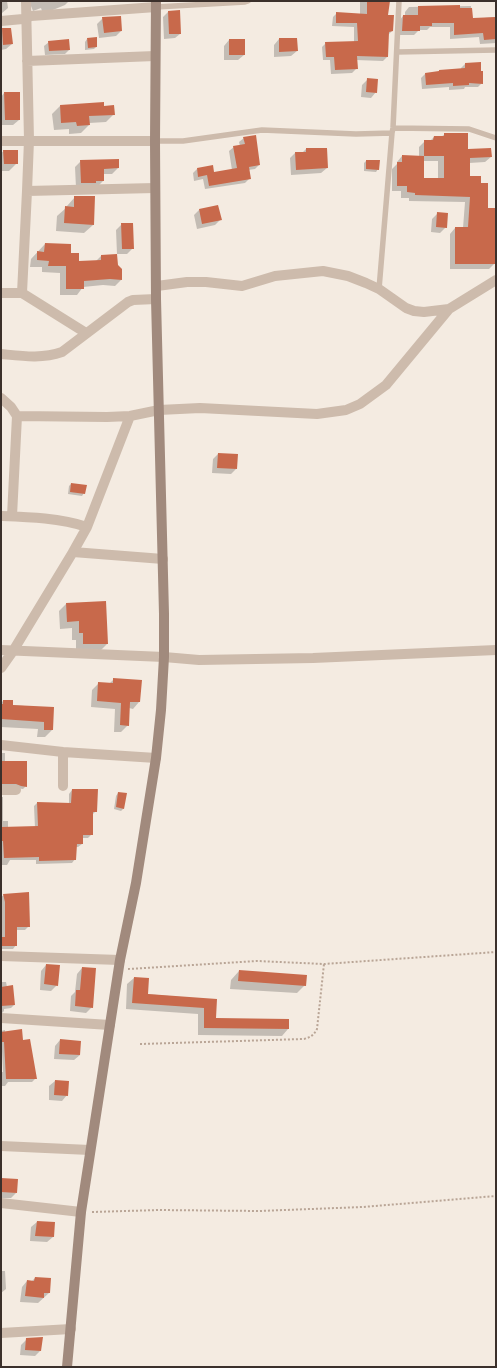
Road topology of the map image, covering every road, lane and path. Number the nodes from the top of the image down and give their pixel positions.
1 (26, 1) edge
2 (248, 1) edge
3 (399, 1) edge
4 (156, 4) edge
5 (26, 18) junction
6 (1, 21) edge
7 (496, 50) edge
8 (397, 52) junction
9 (155, 56) junction
10 (27, 61) junction
11 (392, 131) junction
12 (496, 138) edge
13 (29, 140) junction
14 (1, 141) edge
15 (155, 142) junction
16 (155, 188) junction
17 (28, 191) junction
18 (496, 280) edge
19 (157, 286) junction
20 (379, 289) junction
21 (1, 293) edge
22 (22, 293) junction
23 (156, 299) junction
24 (449, 309) junction
25 (86, 333) junction
26 (1, 354) edge
27 (1, 398) edge
28 (159, 410) junction
29 (17, 416) junction
30 (130, 416) junction
31 (1, 516) edge
32 (12, 516) junction
33 (87, 527) junction
34 (73, 552) junction
35 (163, 559) junction
36 (1, 650) edge
37 (496, 650) edge
38 (13, 651) junction
39 (164, 657) junction
40 (1, 668) edge
41 (1, 746) edge
42 (63, 752) junction
43 (156, 758) junction
44 (64, 786) dead end
45 (1, 790) edge
46 (16, 790) dead end
47 (496, 952) edge
48 (1, 956) edge
49 (324, 964) junction
50 (120, 965) junction
51 (1, 1018) edge
52 (110, 1026) junction
53 (140, 1044) dead end
54 (1, 1146) edge
55 (90, 1150) junction
56 (496, 1196) edge
57 (1, 1204) edge
58 (81, 1212) junction
59 (71, 1328) junction
60 (1, 1333) edge
61 (67, 1367) edge

1 - 5 street
2 - 4 lane
3 - 8 lane
4 - 5 street
4 - 9 street
5 - 6 street
5 - 10 street
7 - 8 lane
8 - 11 lane
9 - 10 street
9 - 15 street
10 - 13 street
11 - 12 lane
11 - 15 lane
11 - 20 lane
13 - 14 street
13 - 15 street
13 - 17 street
15 - 16 street
16 - 17 street
16 - 19 street
17 - 22 street
18 - 24 street
19 - 20 street
19 - 23 street
20 - 24 street
21 - 22 street
22 - 25 street
23 - 25 street
23 - 28 street
24 - 28 street
25 - 26 street
27 - 29 street
28 - 30 street
28 - 35 street
29 - 30 street
29 - 32 street
30 - 33 street
31 - 32 street
32 - 33 street
33 - 34 street
34 - 35 street
34 - 38 street
35 - 39 street
36 - 38 street
37 - 39 street
38 - 39 street
38 - 40 street
39 - 43 street
41 - 42 street
42 - 43 street
42 - 44 street
43 - 50 street
45 - 46 street
47 - 49 path
48 - 50 street
49 - 50 path
49 - 53 path
50 - 52 street
51 - 52 street
52 - 55 street
54 - 55 street
55 - 58 street
56 - 58 path
57 - 58 street
58 - 59 street
59 - 60 street
59 - 61 street

